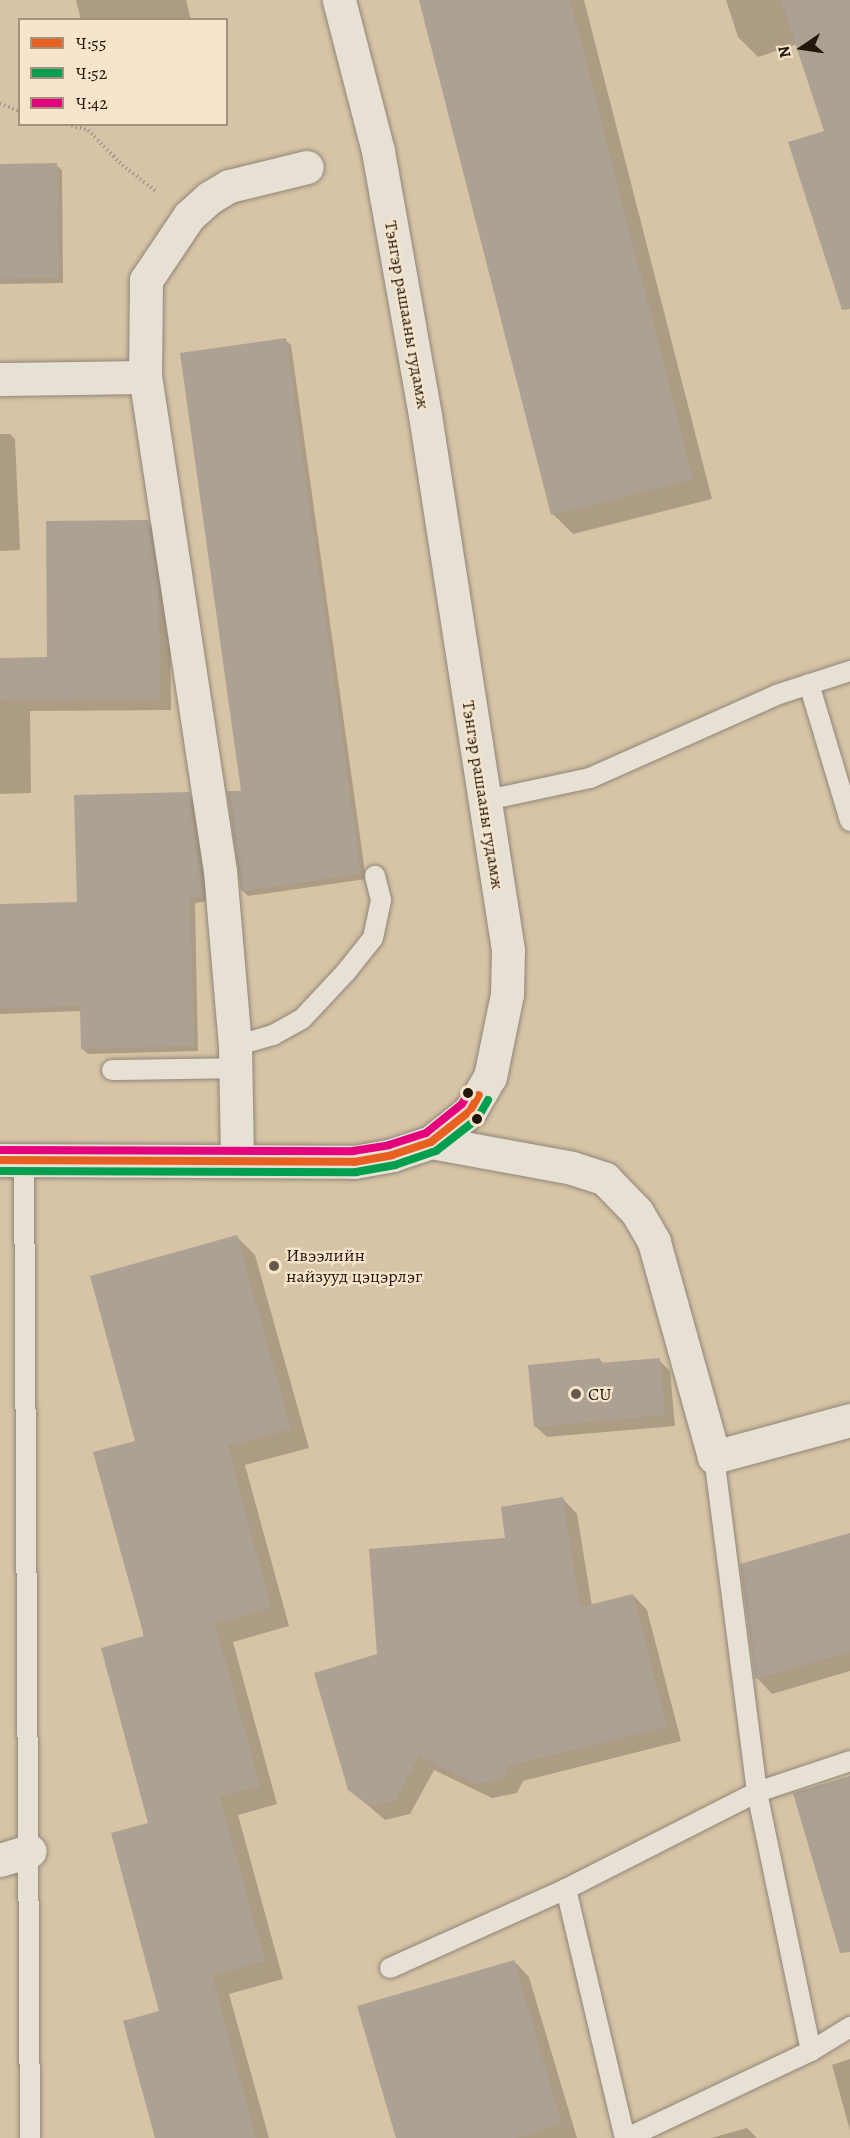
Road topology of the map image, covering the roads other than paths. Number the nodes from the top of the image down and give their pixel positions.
1 (339, 0) edge
2 (307, 167) dead end
3 (144, 376) junction
4 (0, 379) edge
5 (850, 671) edge
6 (809, 684) junction
7 (483, 801) junction
8 (850, 821) edge
9 (375, 876) dead end
10 (235, 1057) junction
11 (112, 1070) dead end
12 (431, 1142) junction
13 (12, 1160) edge
14 (237, 1160) junction
15 (850, 1420) edge
16 (714, 1457) junction
17 (850, 1761) edge
18 (757, 1792) junction
19 (15, 1855) edge
20 (566, 1889) junction
21 (390, 1968) dead end
22 (850, 2027) edge
23 (811, 2051) junction
24 (30, 2138) edge
25 (626, 2138) edge

1 - 7 street, Тэнгэр рашааны гудамж
2 - 3 street
3 - 4 street
3 - 10 street
5 - 6 lane
6 - 7 lane
6 - 8 lane
7 - 12 street, Тэнгэр рашааны гудамж
9 - 10 lane
10 - 11 lane
10 - 14 street
12 - 14 street, Тэнгэр рашааны гудамж
12 - 16 street
13 - 14 street, Тэнгэр рашааны гудамж
13 - 19 lane
15 - 16 street
16 - 18 lane
17 - 18 lane
18 - 20 lane
18 - 23 lane
19 - 24 lane
20 - 21 lane
20 - 25 lane
22 - 23 lane
23 - 25 lane

